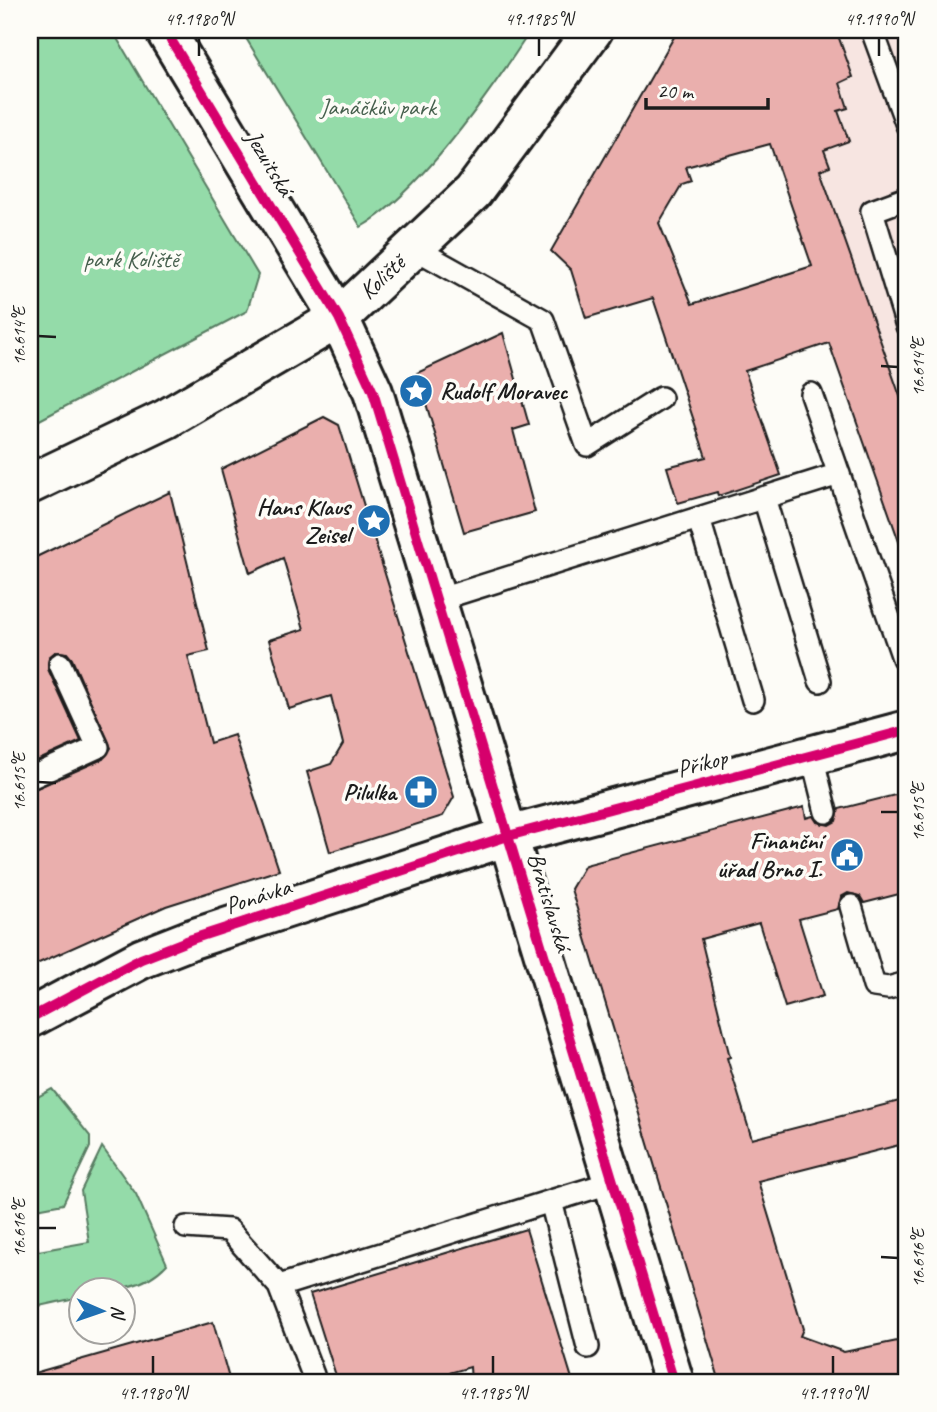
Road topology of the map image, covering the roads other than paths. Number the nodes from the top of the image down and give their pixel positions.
1 (165, 30) edge
2 (593, 30) edge
3 (872, 30) edge
4 (907, 125) edge
5 (907, 198) edge
6 (414, 247) junction
7 (339, 318) junction
8 (907, 323) edge
9 (811, 394) dead end
10 (661, 398) dead end
11 (839, 474) junction
12 (30, 484) edge
13 (764, 498) junction
14 (699, 519) junction
15 (437, 600) junction
16 (903, 658) dead end
17 (60, 664) dead end
18 (820, 681) dead end
19 (753, 700) dead end
20 (907, 730) edge
21 (812, 756) junction
22 (30, 778) edge
23 (827, 812) dead end
24 (508, 836) junction
25 (851, 906) dead end
26 (907, 983) edge
27 (30, 1018) edge
28 (613, 1181) junction
29 (551, 1201) junction
30 (186, 1227) dead end
31 (279, 1286) junction
32 (588, 1347) dead end
33 (313, 1375) dead end
34 (674, 1382) edge

1 - 7 street, Jezuitská
2 - 6 street, Koliště
3 - 4 lane
5 - 8 lane
6 - 7 street, Koliště
6 - 10 lane
7 - 12 street, Koliště
7 - 15 street, Bratislavská
9 - 11 lane
11 - 13 lane
11 - 16 lane
13 - 14 lane
13 - 18 lane
14 - 15 lane
14 - 19 lane
15 - 24 street, Bratislavská
17 - 22 lane
20 - 21 street, Příkop
21 - 23 lane
21 - 24 street, Příkop
24 - 27 street, Ponávka
24 - 28 street, Bratislavská
25 - 26 lane
28 - 29 lane
28 - 34 street, Bratislavská
29 - 31 lane
29 - 32 lane
30 - 31 lane
31 - 33 lane

